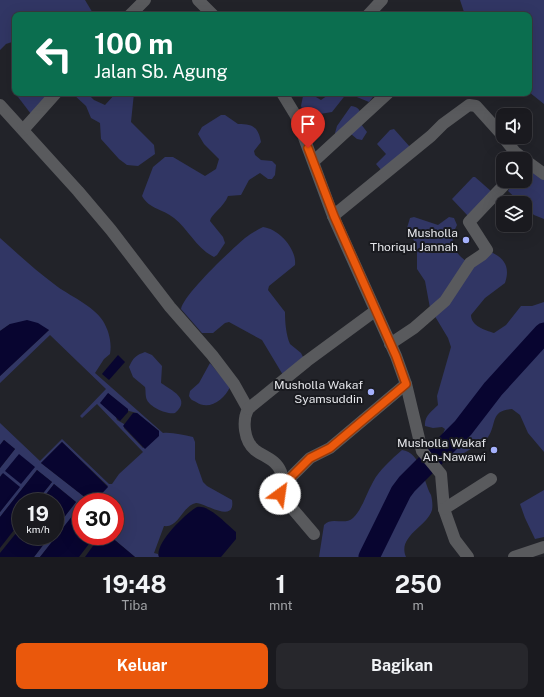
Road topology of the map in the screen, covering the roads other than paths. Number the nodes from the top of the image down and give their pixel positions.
1 (145, 0) edge
2 (199, 0) edge
3 (382, 0) edge
4 (133, 12) edge
5 (210, 12) edge
6 (371, 12) edge
7 (53, 96) edge
8 (284, 96) edge
9 (385, 96) edge
10 (0, 105) edge
11 (496, 129) edge
12 (23, 130) junction
13 (509, 144) edge
14 (515, 152) edge
15 (314, 161) junction
16 (532, 166) edge
17 (544, 174) edge
18 (501, 188) edge
19 (334, 216) junction
20 (375, 311) junction
21 (390, 344) junction
22 (406, 384) junction
23 (248, 409) junction
24 (491, 480) dead end
25 (280, 488) junction
26 (444, 509) junction
27 (314, 534) dead end
28 (544, 547) edge
29 (468, 557) edge
30 (514, 557) edge

1 - 4 street
2 - 5 street
3 - 6 street
7 - 12 street
8 - 15 street
9 - 15 street
10 - 12 street
11 - 19 street
12 - 23 street
13 - 14 street
15 - 19 street
16 - 17 street
18 - 21 street
19 - 20 street
20 - 21 street
20 - 23 street
21 - 22 street
22 - 25 street
22 - 26 street
23 - 25 street
24 - 26 street
25 - 27 street
26 - 29 street
28 - 30 street

